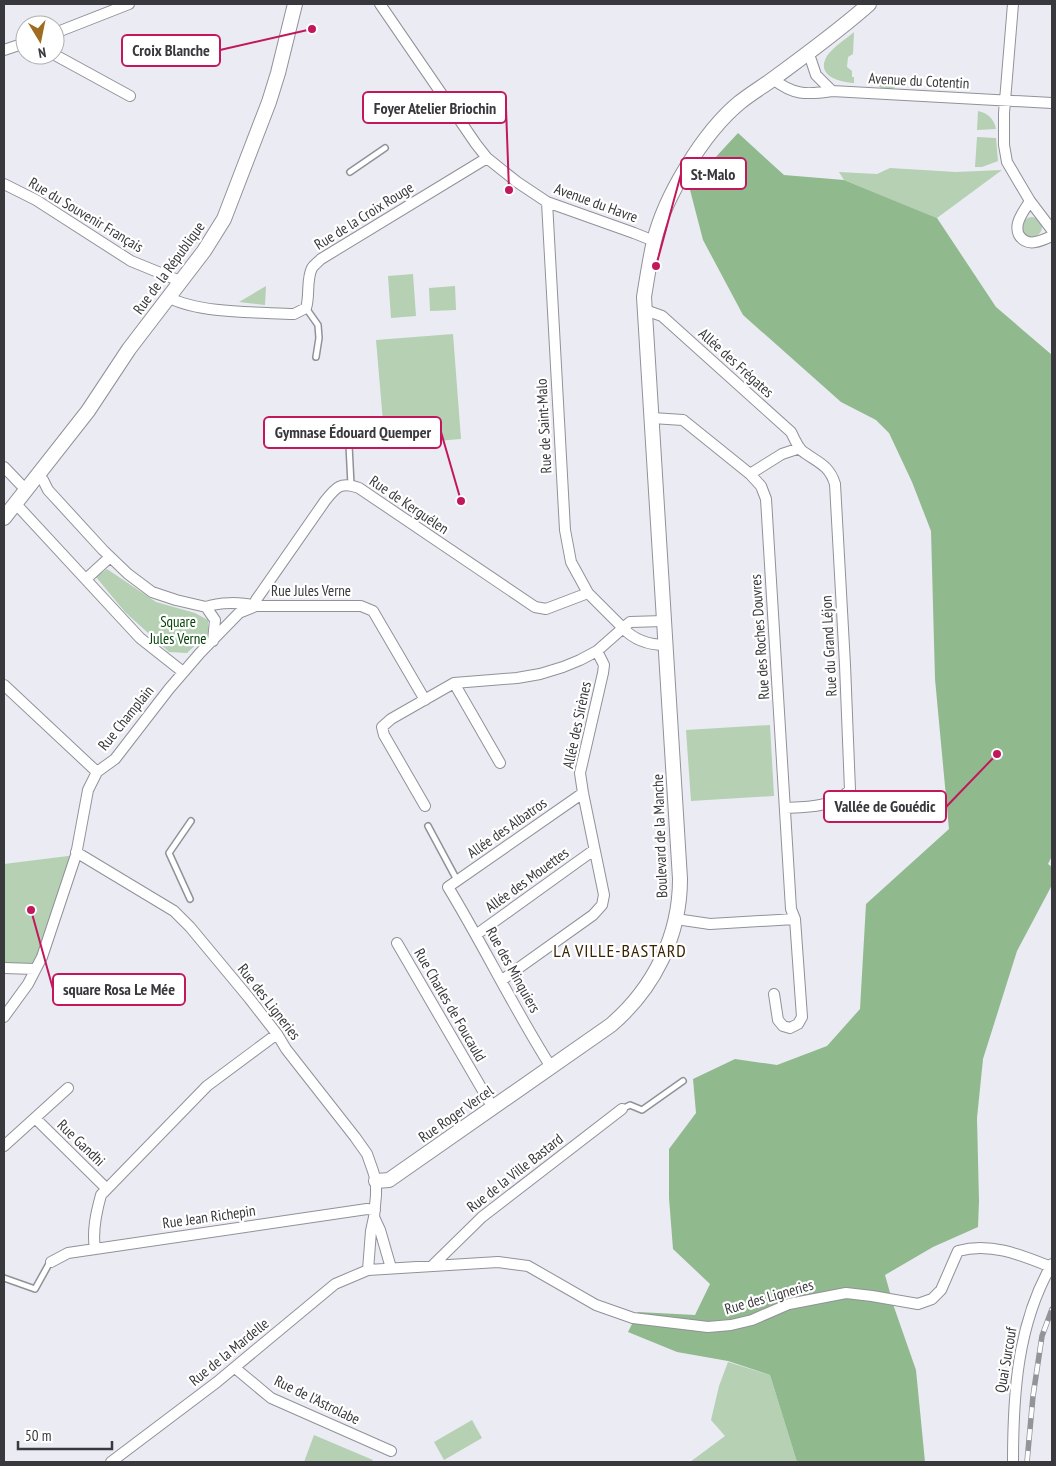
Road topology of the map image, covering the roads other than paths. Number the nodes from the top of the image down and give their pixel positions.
1 (128, 4) edge
2 (295, 4) edge
3 (380, 4) edge
4 (869, 4) edge
5 (1013, 4) edge
6 (65, 29) edge
7 (806, 53) junction
8 (65, 60) edge
9 (773, 79) junction
10 (832, 91) junction
11 (130, 96) dead end
12 (1005, 100) junction
13 (1052, 103) edge
14 (385, 148) dead end
15 (487, 158) junction
16 (350, 172) dead end
17 (4, 184) edge
18 (1030, 201) junction
19 (546, 202) junction
20 (1052, 230) edge
21 (1052, 236) edge
22 (654, 241) junction
23 (180, 281) junction
24 (168, 297) junction
25 (306, 308) junction
26 (645, 310) junction
27 (316, 357) dead end
28 (652, 418) junction
29 (349, 445) dead end
30 (800, 448) junction
31 (4, 467) edge
32 (750, 474) junction
33 (38, 476) junction
34 (351, 485) junction
35 (26, 490) junction
36 (15, 503) junction
37 (4, 518) edge
38 (110, 557) junction
39 (86, 579) junction
40 (588, 593) junction
41 (256, 606) junction
42 (206, 608) junction
43 (664, 621) junction
44 (623, 628) junction
45 (213, 641) junction
46 (666, 645) junction
47 (597, 650) junction
48 (183, 672) junction
49 (454, 683) junction
50 (4, 685) edge
51 (425, 700) junction
52 (500, 763) dead end
53 (96, 772) junction
54 (583, 793) junction
55 (425, 806) dead end
56 (786, 808) junction
57 (191, 822) dead end
58 (428, 826) dead end
59 (594, 850) junction
60 (76, 852) junction
61 (457, 880) junction
62 (448, 886) joint
63 (190, 899) dead end
64 (676, 918) junction
65 (795, 919) junction
66 (477, 934) junction
67 (397, 943) dead end
68 (4, 968) edge
69 (35, 970) junction
70 (502, 980) junction
71 (774, 994) dead end
72 (4, 1017) edge
73 (277, 1034) junction
74 (551, 1067) junction
75 (683, 1081) dead end
76 (68, 1088) dead end
77 (493, 1108) junction
78 (622, 1109) joint
79 (34, 1118) junction
80 (4, 1146) edge
81 (376, 1181) junction
82 (108, 1188) junction
83 (374, 1214) junction
84 (95, 1249) junction
85 (958, 1251) joint
86 (50, 1262) joint
87 (432, 1266) junction
88 (1052, 1266) edge
89 (391, 1268) junction
90 (368, 1270) junction
91 (4, 1278) edge
92 (235, 1368) junction
93 (391, 1451) dead end
94 (111, 1462) edge
95 (1012, 1462) edge

1 - 6 street
2 - 23 street, Rue de la République
3 - 15 street, Avenue du Havre
4 - 7 street, Boulevard de la Manche
5 - 12 street
7 - 9 street, Boulevard de la Manche
7 - 10 street
8 - 11 street
9 - 10 street, Avenue du Cotentin
9 - 22 street, Boulevard de la Manche
10 - 12 street, Avenue du Cotentin
12 - 13 street, Avenue du Cotentin
12 - 18 street
14 - 16 lane
15 - 19 street, Avenue du Havre
15 - 25 street, Rue de la Croix Rouge
17 - 23 street, Rue du Souvenir Français
18 - 20 street
18 - 21 street
19 - 22 street, Avenue du Havre
19 - 40 street, Rue de Saint-Malo
22 - 26 street, Boulevard de la Manche
23 - 24 street, Rue de la République
24 - 25 street
24 - 33 street, Rue de la République
25 - 27 lane
26 - 28 street, Boulevard de la Manche
26 - 30 street, Allée des Frégates
28 - 32 street, Rue des Roches Douvres
28 - 43 street, Boulevard de la Manche
29 - 34 lane
30 - 32 street
30 - 56 street, Rue du Grand Léjon
31 - 35 street
32 - 56 street, Rue des Roches Douvres
33 - 35 street, Rue de la République
33 - 38 street, Rue Jules Verne
34 - 40 street, Rue de Kerguélen
34 - 41 street, Rue de Kerguélen
35 - 36 street, Rue de la République
36 - 37 street, Rue de la République
36 - 39 street
38 - 39 street
38 - 42 street, Rue Jules Verne
39 - 48 street
40 - 44 street, Rue de Saint-Malo
41 - 42 street, Rue Jules Verne
41 - 45 street, Rue Champlain
41 - 51 street, Rue Jules Verne
42 - 45 street
43 - 44 street
43 - 46 street, Boulevard de la Manche
44 - 46 street, Rue de Saint-Malo
44 - 47 street
45 - 48 street, Rue Champlain
46 - 64 street, Boulevard de la Manche
47 - 49 street
47 - 54 street, Allée des Sirènes
48 - 53 street, Rue Champlain
49 - 51 street
49 - 52 street
50 - 53 street
51 - 55 street
53 - 60 street, Rue Champlain
54 - 59 street, Allée des Sirènes
54 - 61 street, Allée des Albatros
56 - 65 street, Rue des Roches Douvres
57 - 63 lane
58 - 61 lane
59 - 66 street, Allée des Mouettes
59 - 70 street, Allée des Sirènes
60 - 69 street, Rue Champlain
60 - 73 street, Rue des Ligneries
61 - 62 street, Allée des Albatros
62 - 66 street, Rue des Minquiers
64 - 65 street
64 - 74 street, Boulevard de la Manche
65 - 71 street, Rue des Roches Douvres
66 - 70 street, Rue des Minquiers
67 - 77 street, Rue Charles de Foucauld
68 - 69 street
69 - 72 street, Rue Champlain
70 - 74 street, Rue des Minquiers
73 - 81 street, Rue des Ligneries
73 - 82 street
74 - 77 street, Rue Roger Vercel
75 - 78 lane
76 - 79 street
77 - 81 street, Rue Roger Vercel
78 - 87 street, Rue de la Ville Bastard
79 - 80 street
79 - 82 street, Rue Gandhi
81 - 83 street, Rue des Ligneries
82 - 84 street
83 - 84 street, Rue Jean Richepin
83 - 89 street, Rue des Ligneries
83 - 90 street, Rue des Ligneries
84 - 86 street, Rue Jean Richepin
85 - 87 street, Rue des Ligneries
85 - 88 street, Quai Surcouf
86 - 91 lane
87 - 89 street, Rue des Ligneries
88 - 95 street, Quai Surcouf
89 - 90 street, Rue des Ligneries
90 - 92 street, Rue de la Mardelle
92 - 93 street, Rue de l'Astrolabe
92 - 94 street, Rue de la Mardelle

